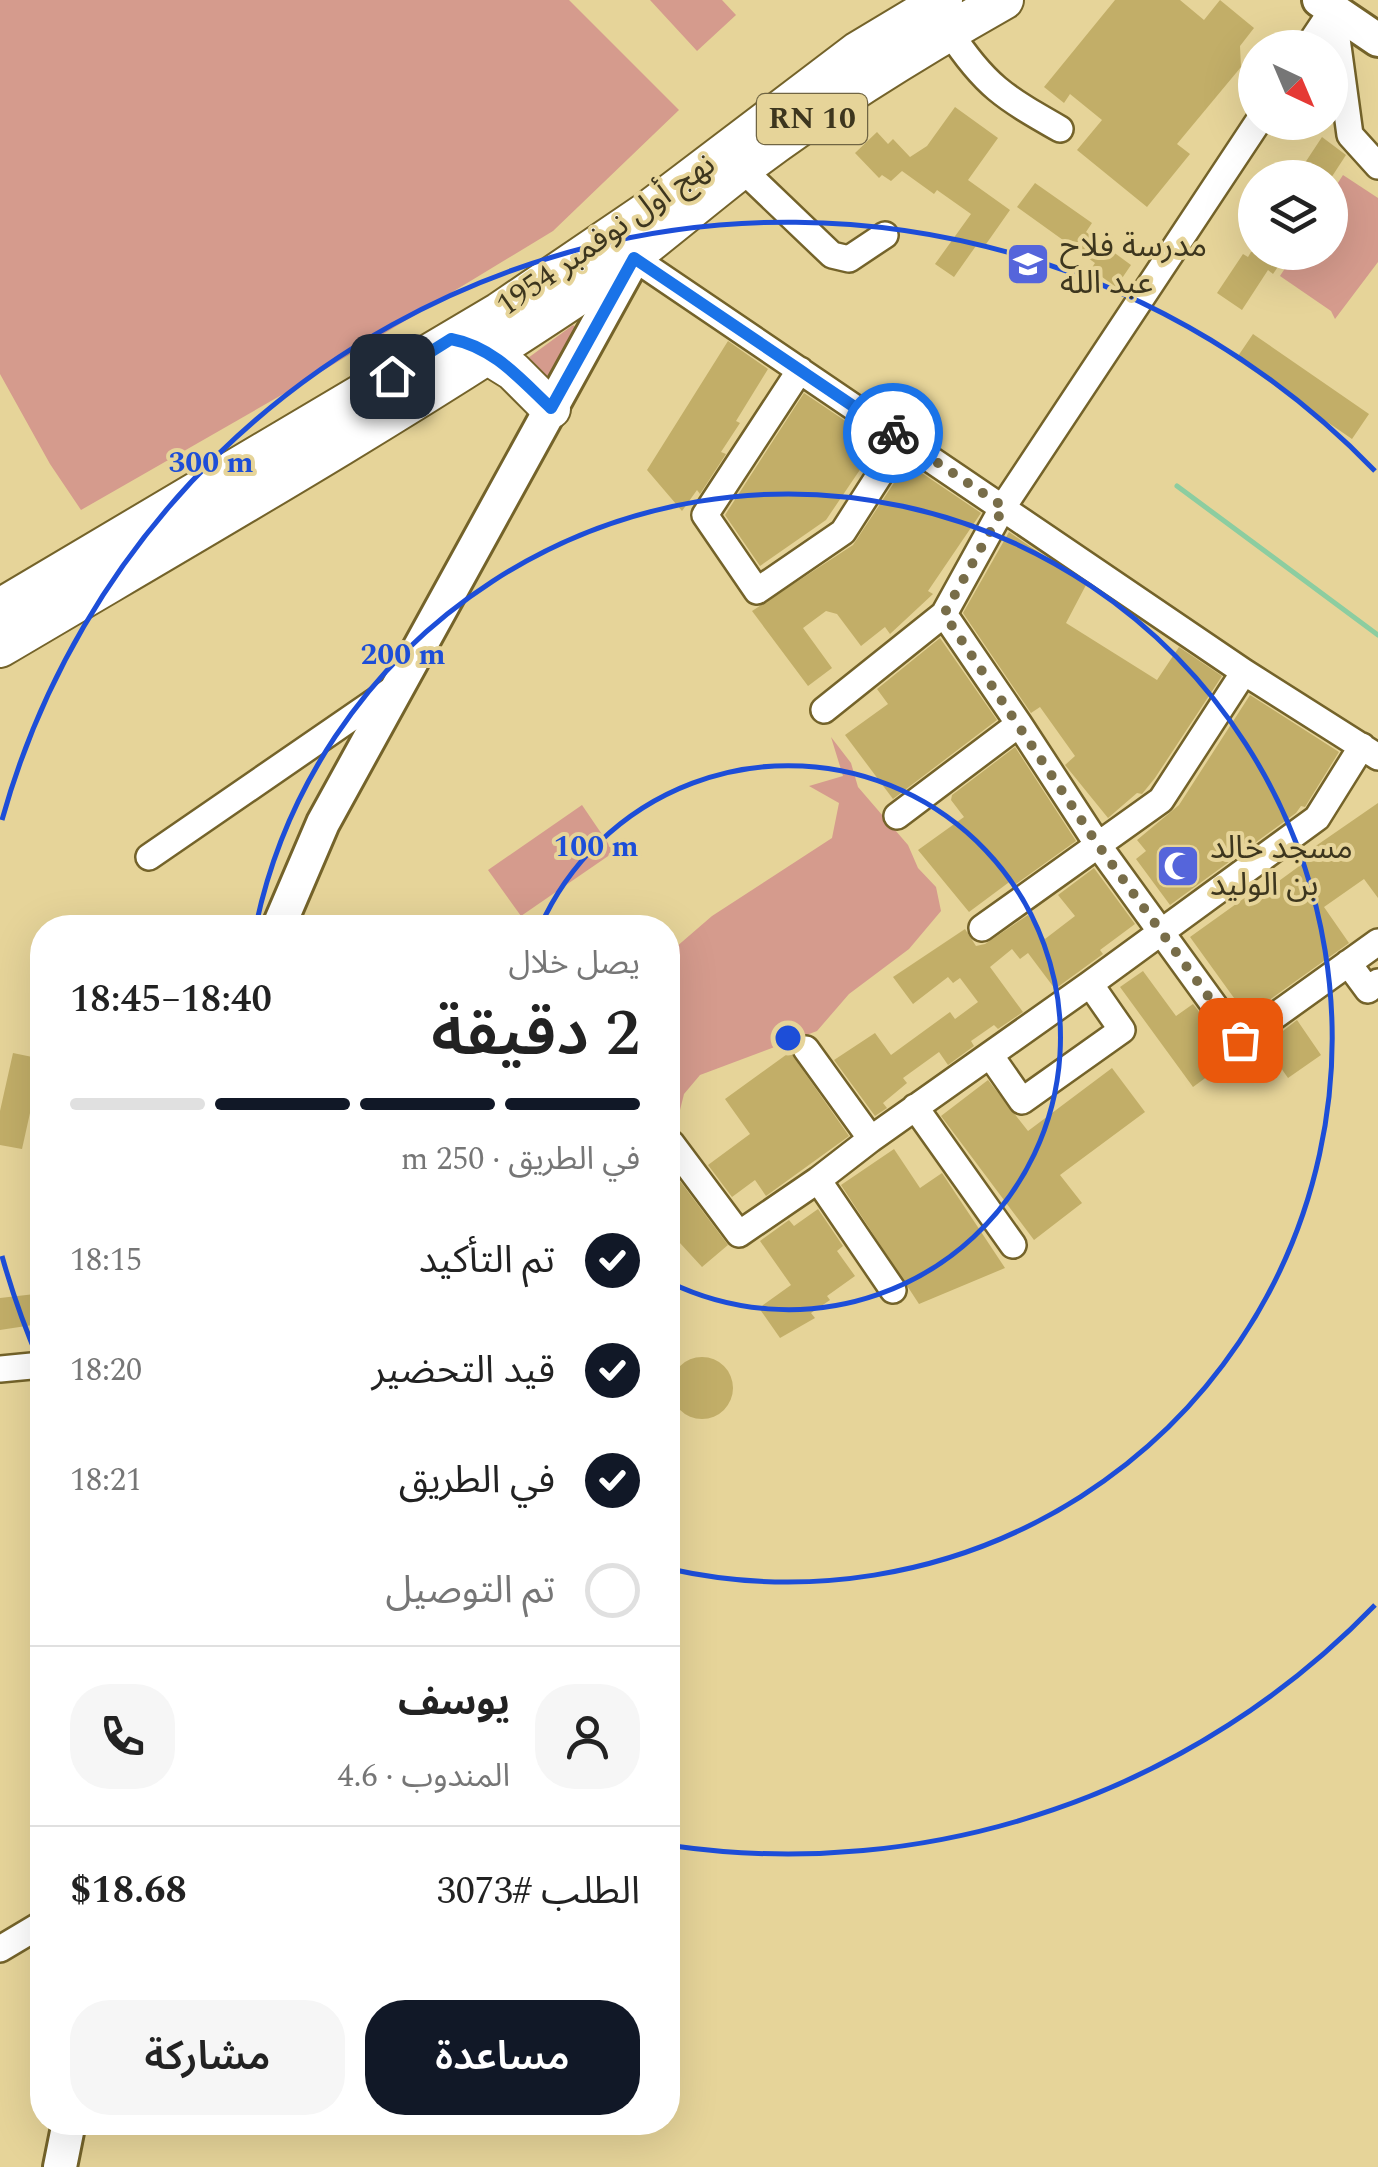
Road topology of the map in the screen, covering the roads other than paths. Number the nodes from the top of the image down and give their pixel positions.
1 (1004, 0) edge
2 (1326, 5) edge
3 (946, 16) edge
4 (1316, 30) edge
5 (1378, 40) edge
6 (1060, 129) dead end
7 (1246, 140) edge
8 (1378, 166) edge
9 (742, 169) junction
10 (646, 212) junction
11 (885, 235) dead end
12 (634, 258) junction
13 (451, 339) junction
14 (490, 354) junction
15 (800, 370) junction
16 (454, 377) junction
17 (542, 400) junction
18 (902, 440) junction
19 (1004, 507) junction
20 (0, 608) edge
21 (944, 614) junction
22 (0, 648) edge
23 (1244, 672) junction
24 (396, 687) junction
25 (824, 710) dead end
26 (1019, 724) junction
27 (1370, 752) edge
28 (898, 816) dead end
29 (1098, 845) junction
30 (149, 857) dead end
31 (284, 915) edge
32 (982, 928) dead end
33 (1162, 932) junction
34 (1378, 942) edge
35 (1348, 963) junction
36 (1378, 982) edge
37 (1090, 984) junction
38 (806, 1049) dead end
39 (990, 1055) junction
40 (915, 1107) junction
41 (871, 1139) junction
42 (680, 1155) edge
43 (818, 1180) junction
44 (1013, 1245) dead end
45 (893, 1290) dead end
46 (30, 1366) edge
47 (0, 1369) edge
48 (30, 1931) edge
49 (0, 1949) edge
50 (66, 2135) edge
51 (60, 2167) edge

1 - 3 highway, نهج أول نوفمبر 1954 / RN 10
2 - 4 street
2 - 5 main road
2 - 8 street
3 - 6 street
3 - 9 highway, نهج أول نوفمبر 1954 / RN 10
3 - 10 highway, نهج أول نوفمبر 1954 / RN 10
7 - 19 street
9 - 11 street
9 - 12 highway, نهج أول نوفمبر 1954 / RN 10
10 - 12 main road
10 - 13 highway, نهج أول نوفمبر 1954 / RN 10
12 - 14 highway, نهج أول نوفمبر 1954 / RN 10
12 - 15 street
12 - 17 main road
13 - 14 highway
13 - 20 highway, نهج أول نوفمبر 1954 / RN 10
14 - 16 highway, نهج أول نوفمبر 1954 / RN 10
14 - 17 highway
15 - 18 street
15 - 18 street
16 - 17 highway
16 - 22 highway, نهج أول نوفمبر 1954 / RN 10
17 - 24 main road
18 - 19 street
19 - 21 street
19 - 23 street
21 - 25 street
21 - 26 street
23 - 27 street
23 - 29 street
24 - 30 street
24 - 31 main road
26 - 28 street
26 - 29 street
27 - 33 street
29 - 32 street
29 - 33 street
33 - 35 street
33 - 37 street
34 - 35 street
35 - 36 street
37 - 39 street
37 - 39 street
38 - 41 street
39 - 40 street
40 - 41 street
40 - 44 street
41 - 43 street
42 - 43 street
43 - 45 street
46 - 47 street
48 - 49 street
50 - 51 main road

